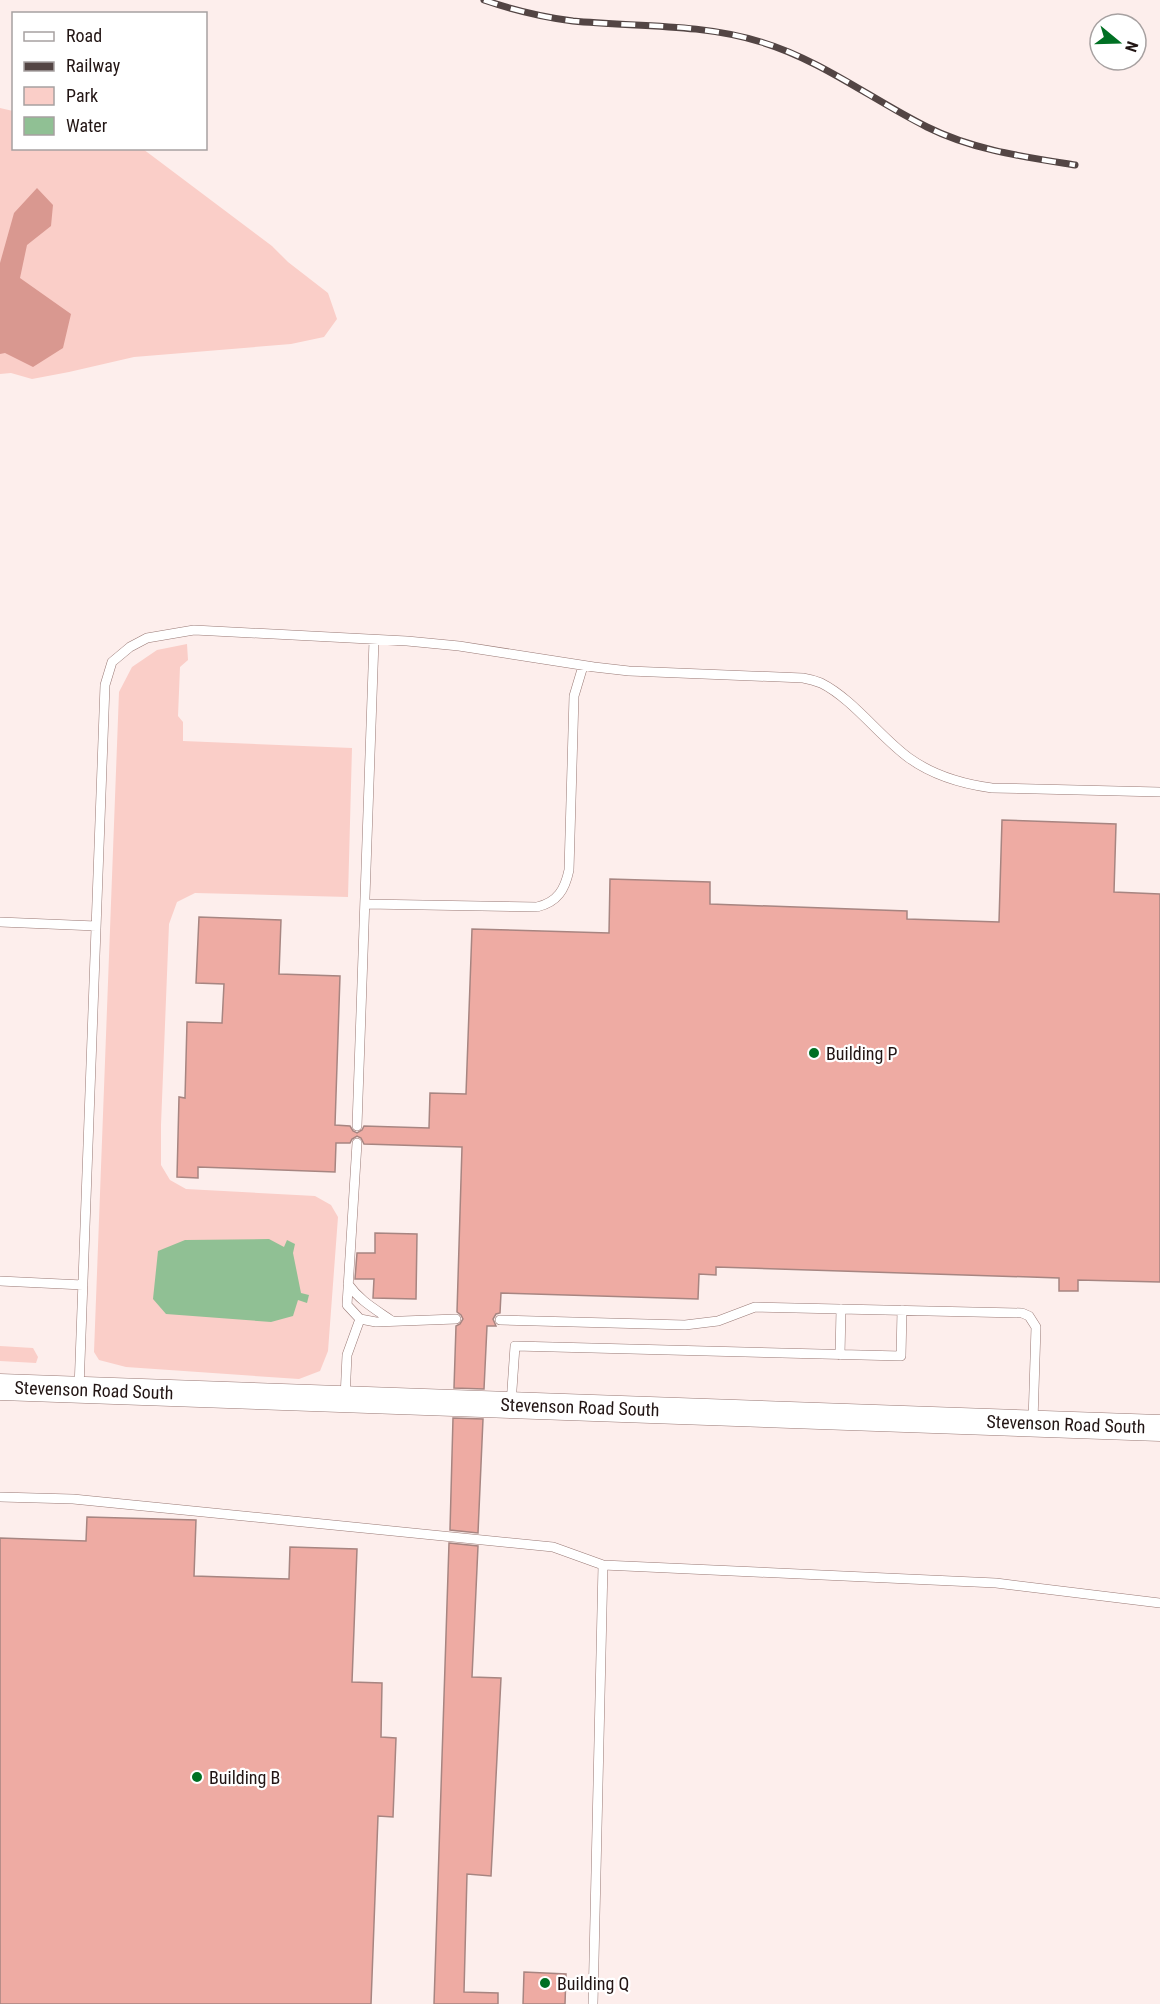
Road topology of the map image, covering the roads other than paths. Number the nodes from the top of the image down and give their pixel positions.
1 (374, 640) junction
2 (583, 666) junction
3 (1160, 792) edge
4 (366, 904) junction
5 (0, 922) edge
6 (96, 926) junction
7 (357, 1126) dead end
8 (357, 1143) dead end
9 (0, 1281) edge
10 (348, 1284) junction
11 (83, 1285) junction
12 (841, 1309) junction
13 (902, 1310) junction
14 (360, 1319) junction
15 (456, 1319) dead end
16 (500, 1320) dead end
17 (392, 1321) junction
18 (840, 1355) junction
19 (0, 1386) edge
20 (79, 1389) junction
21 (345, 1398) junction
22 (511, 1404) junction
23 (1032, 1423) junction
24 (1160, 1428) edge
25 (0, 1497) edge
26 (603, 1564) junction
27 (1160, 1602) edge
28 (593, 2004) edge

1 - 2 lane
1 - 4 lane
1 - 6 lane
2 - 3 lane
2 - 4 lane
4 - 7 lane
5 - 6 lane
6 - 11 lane
8 - 10 lane
9 - 11 lane
10 - 14 lane
10 - 17 lane
11 - 20 lane
12 - 13 lane
12 - 16 lane
12 - 18 lane
13 - 18 lane
13 - 23 lane
14 - 17 lane
14 - 21 lane
15 - 17 lane
18 - 22 lane
19 - 20 main road, Stevenson Road South
20 - 21 main road, Stevenson Road South
21 - 22 main road, Stevenson Road South
22 - 23 main road, Stevenson Road South
23 - 24 main road, Stevenson Road South
25 - 26 lane
26 - 27 lane
26 - 28 lane

